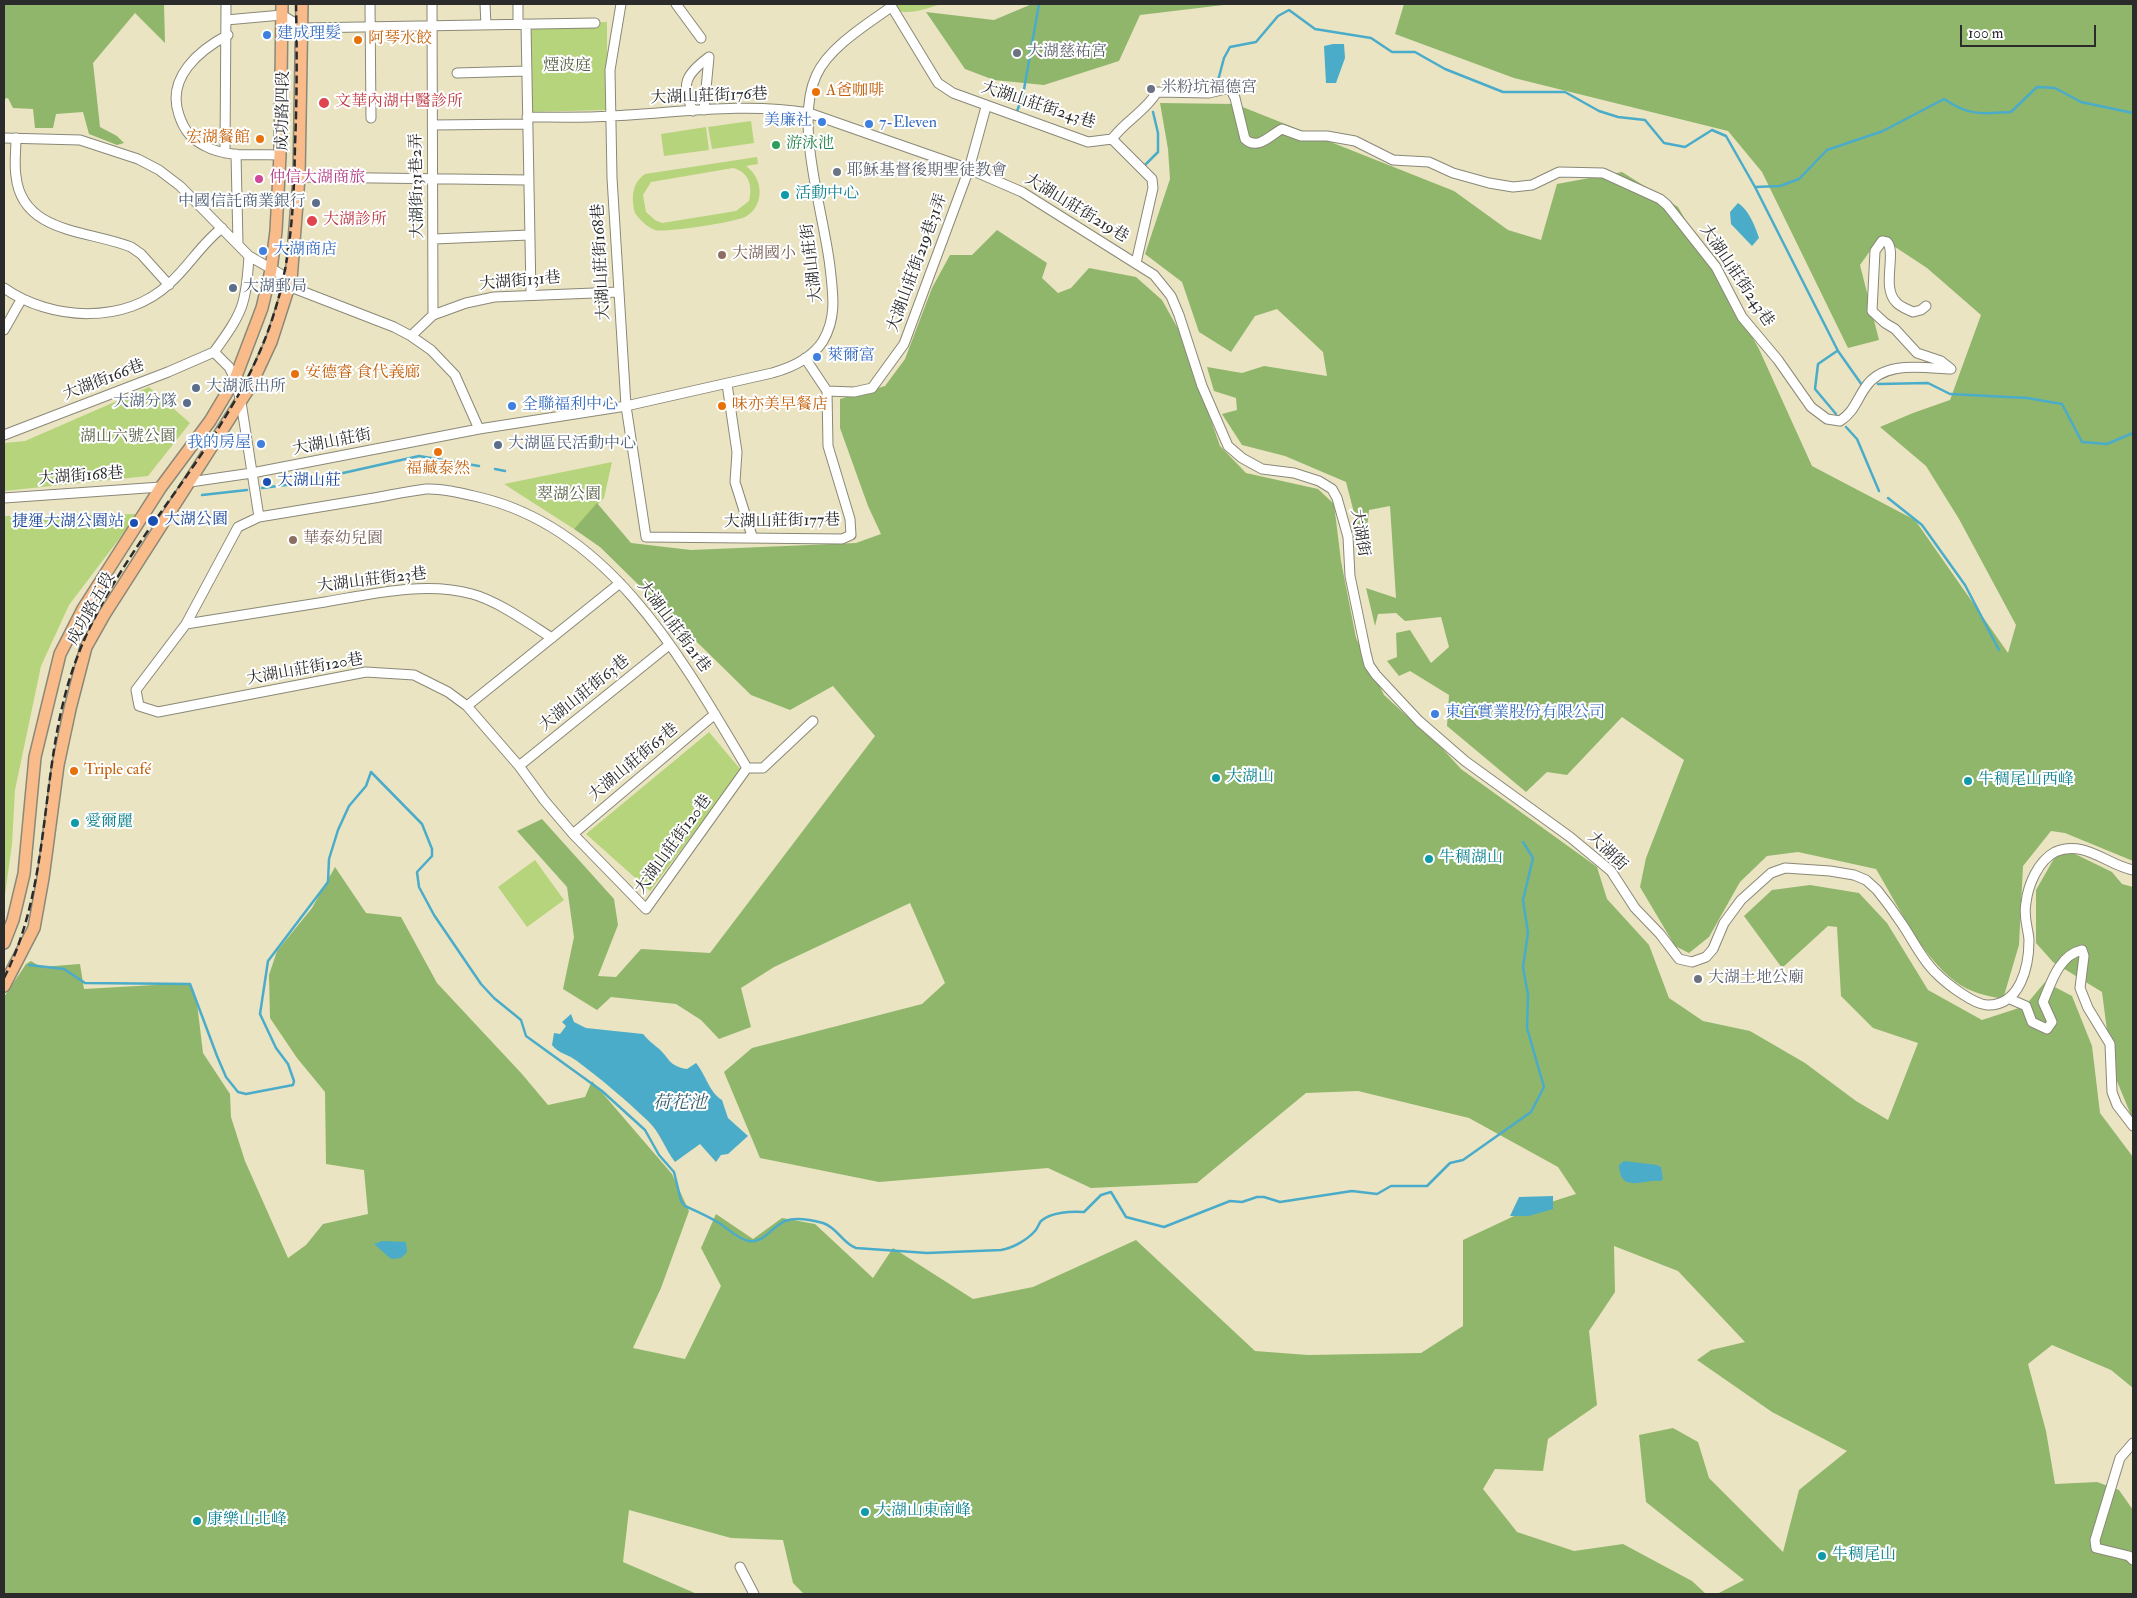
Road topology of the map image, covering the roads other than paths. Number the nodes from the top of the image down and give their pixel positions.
1 (226, 4) edge
2 (302, 4) edge
3 (370, 4) edge
4 (432, 4) edge
5 (485, 4) edge
6 (518, 4) edge
7 (621, 4) edge
8 (676, 4) edge
9 (890, 5) edge
10 (282, 10) edge
11 (226, 20) junction
12 (595, 23) dead end
13 (522, 24) junction
14 (486, 25) junction
15 (370, 27) junction
16 (434, 27) junction
17 (303, 28) junction
18 (228, 35) junction
19 (702, 38) dead end
20 (527, 71) junction
21 (457, 73) dead end
22 (986, 107) junction
23 (704, 110) junction
24 (692, 111) junction
25 (809, 112) junction
26 (610, 116) junction
27 (371, 118) dead end
28 (527, 121) junction
29 (433, 126) junction
30 (4, 138) edge
31 (16, 138) junction
32 (1112, 139) junction
33 (225, 153) junction
34 (236, 154) junction
35 (280, 155) junction
36 (969, 170) junction
37 (299, 177) junction
38 (433, 180) junction
39 (528, 180) junction
40 (222, 228) junction
41 (529, 235) junction
42 (434, 239) junction
43 (238, 244) junction
44 (249, 256) junction
45 (1136, 263) junction
46 (271, 270) junction
47 (291, 280) junction
48 (169, 285) junction
49 (4, 288) edge
50 (619, 292) junction
51 (531, 294) junction
52 (21, 300) junction
53 (1926, 306) dead end
54 (433, 315) junction
55 (4, 330) edge
56 (411, 336) junction
57 (214, 352) junction
58 (805, 358) junction
59 (235, 379) junction
60 (726, 384) junction
61 (827, 391) junction
62 (241, 402) junction
63 (626, 406) junction
64 (479, 429) junction
65 (4, 435) edge
66 (252, 473) junction
67 (190, 482) junction
68 (161, 487) junction
69 (4, 498) edge
70 (259, 517) junction
71 (752, 536) junction
72 (646, 537) joint
73 (620, 583) junction
74 (186, 624) junction
75 (552, 638) junction
76 (669, 645) junction
77 (467, 706) junction
78 (715, 714) junction
79 (813, 721) dead end
80 (519, 766) junction
81 (748, 768) junction
82 (573, 834) junction
83 (2133, 870) edge
84 (4, 943) edge
85 (4, 986) edge
86 (2010, 999) junction
87 (2133, 1126) edge
88 (2133, 1442) edge
89 (2133, 1560) edge
90 (740, 1567) dead end
91 (754, 1594) edge

1 - 11 street
2 - 17 main road, 成功路四段
3 - 15 street
4 - 16 street, 大湖街131巷2弄
5 - 14 street
6 - 13 street
7 - 26 street, 大湖山莊街168巷
8 - 19 street
9 - 22 street, 大湖山莊街243巷
9 - 25 street, 大湖山莊街
10 - 11 street
10 - 17 street
10 - 35 main road, 成功路四段
11 - 18 street
12 - 13 street
13 - 14 street
13 - 20 street
14 - 16 street
15 - 16 street
15 - 17 street
15 - 27 street
16 - 29 street, 大湖街131巷2弄
17 - 37 main road, 成功路四段
18 - 33 street
18 - 33 street
20 - 21 street
20 - 28 street
22 - 32 street, 大湖山莊街243巷
22 - 36 street, 大湖山莊街219巷31弄
23 - 24 street, 大湖山莊街176巷
23 - 24 street
23 - 25 street, 大湖山莊街176巷
24 - 26 street, 大湖山莊街176巷
25 - 36 street, 大湖山莊街219巷
25 - 58 street, 大湖山莊街
26 - 28 street, 大湖山莊街176巷
26 - 50 street, 大湖山莊街168巷
28 - 29 street, 大湖山莊街176巷
28 - 39 street
29 - 38 street, 大湖街131巷2弄
30 - 31 street
31 - 40 street
31 - 48 street
32 - 45 street, 大湖山莊街219巷
32 - 53 street, 大湖山莊街243巷
33 - 34 street
34 - 35 street
34 - 43 street
35 - 46 main road, 成功路四段
36 - 45 street, 大湖山莊街219巷
36 - 61 street, 大湖山莊街219巷31弄
37 - 38 street
37 - 47 main road, 成功路四段
38 - 39 street
38 - 42 street, 大湖街131巷2弄
39 - 41 street
40 - 43 street
40 - 48 street
41 - 42 street
41 - 51 street
42 - 54 street, 大湖街131巷2弄
43 - 44 street
44 - 46 street
44 - 57 street
45 - 86 street, 大湖街
46 - 47 street
46 - 59 main road, 成功路五段
47 - 56 street
47 - 62 main road, 成功路五段
48 - 52 street
49 - 52 street
50 - 51 street, 大湖街131巷
50 - 63 street, 大湖山莊街168巷
51 - 54 street, 大湖街131巷
52 - 55 street
54 - 56 street, 大湖街131巷
56 - 64 street
57 - 59 street
57 - 65 street, 大湖街166巷
58 - 60 street, 大湖山莊街
58 - 61 street
59 - 62 street
59 - 68 main road, 成功路五段
60 - 63 street, 大湖山莊街
60 - 71 street
61 - 71 street, 大湖山莊街177巷
62 - 66 street
62 - 67 main road, 成功路五段
63 - 64 street, 大湖山莊街
63 - 72 street, 大湖山莊街168巷
64 - 66 street, 大湖山莊街
66 - 67 street, 大湖山莊街
66 - 70 street
67 - 85 main road, 成功路五段
68 - 69 street, 大湖街168巷
68 - 84 main road, 成功路五段
70 - 73 street, 大湖山莊街21巷
70 - 74 street, 大湖山莊街120巷
71 - 72 street, 大湖山莊街177巷
73 - 75 street
73 - 76 street, 大湖山莊街21巷
74 - 75 street, 大湖山莊街23巷
74 - 77 street, 大湖山莊街120巷
75 - 77 street
76 - 78 street, 大湖山莊街21巷
76 - 80 street, 大湖山莊街63巷
77 - 80 street, 大湖山莊街120巷
78 - 81 street, 大湖山莊街21巷
78 - 82 street, 大湖山莊街65巷
79 - 81 street
80 - 82 street, 大湖山莊街120巷
81 - 82 street, 大湖山莊街120巷
83 - 86 street
86 - 87 street
88 - 89 street
90 - 91 street

